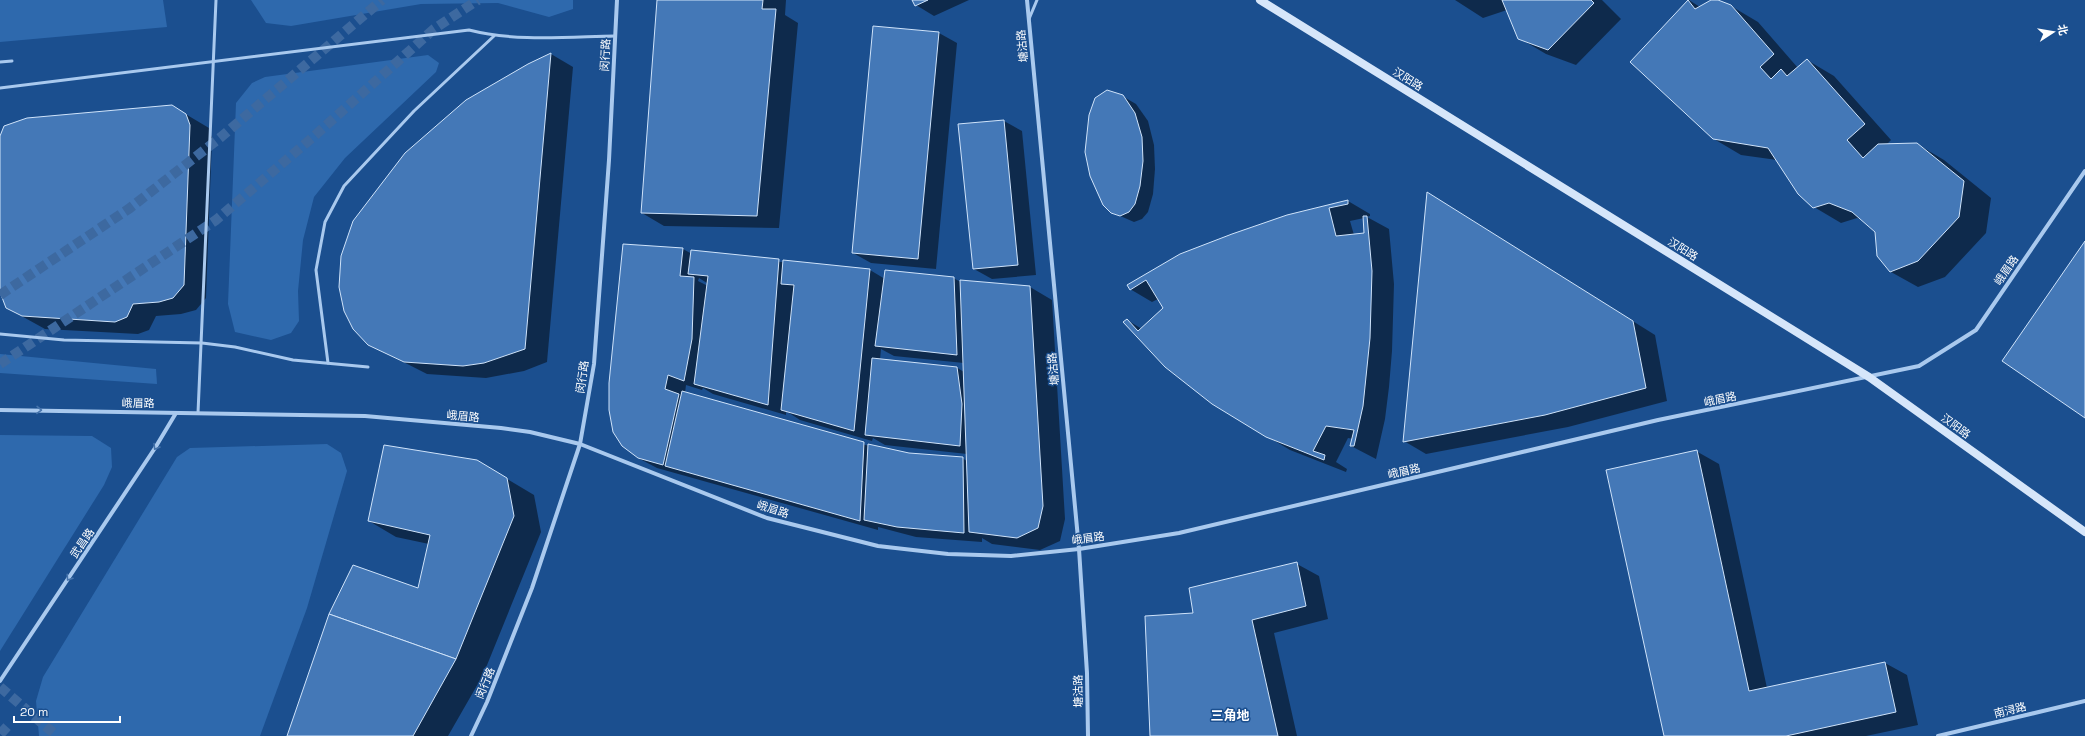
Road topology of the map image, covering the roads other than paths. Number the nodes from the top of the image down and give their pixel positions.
1 (216, 0) edge
2 (616, 0) edge
3 (1027, 0) edge
4 (1037, 0) edge
5 (1260, 0) edge
6 (1028, 20) junction
7 (494, 36) junction
8 (615, 36) junction
9 (12, 61) dead end
10 (214, 61) junction
11 (0, 62) edge
12 (0, 88) edge
13 (2085, 171) edge
14 (0, 334) edge
15 (202, 343) junction
16 (328, 363) junction
17 (368, 367) dead end
18 (1869, 377) junction
19 (0, 410) edge
20 (176, 413) junction
21 (198, 413) junction
22 (580, 444) junction
23 (2085, 532) edge
24 (1079, 549) junction
25 (0, 681) edge
26 (2085, 701) edge
27 (471, 736) edge
28 (1088, 736) edge
29 (1938, 736) edge

1 - 10 lane
2 - 8 street, 闵行路
3 - 6 street, 塘沽路
4 - 6 lane
5 - 18 street, 汉阳路
6 - 24 street, 塘沽路
7 - 8 lane
7 - 10 lane
7 - 16 lane
8 - 22 street, 闵行路
9 - 11 lane
10 - 12 lane
10 - 15 lane
13 - 18 street, 峨眉路
14 - 15 lane
15 - 16 lane
15 - 21 lane
16 - 17 lane
18 - 23 street, 汉阳路
18 - 24 street, 峨眉路
19 -> 20 street, 峨眉路
20 - 21 street, 峨眉路
20 -> 25 street, 武昌路
21 - 22 street, 峨眉路
22 - 24 street, 峨眉路
22 - 27 street, 闵行路
24 - 28 street, 塘沽路
26 - 29 street, 南浔路

